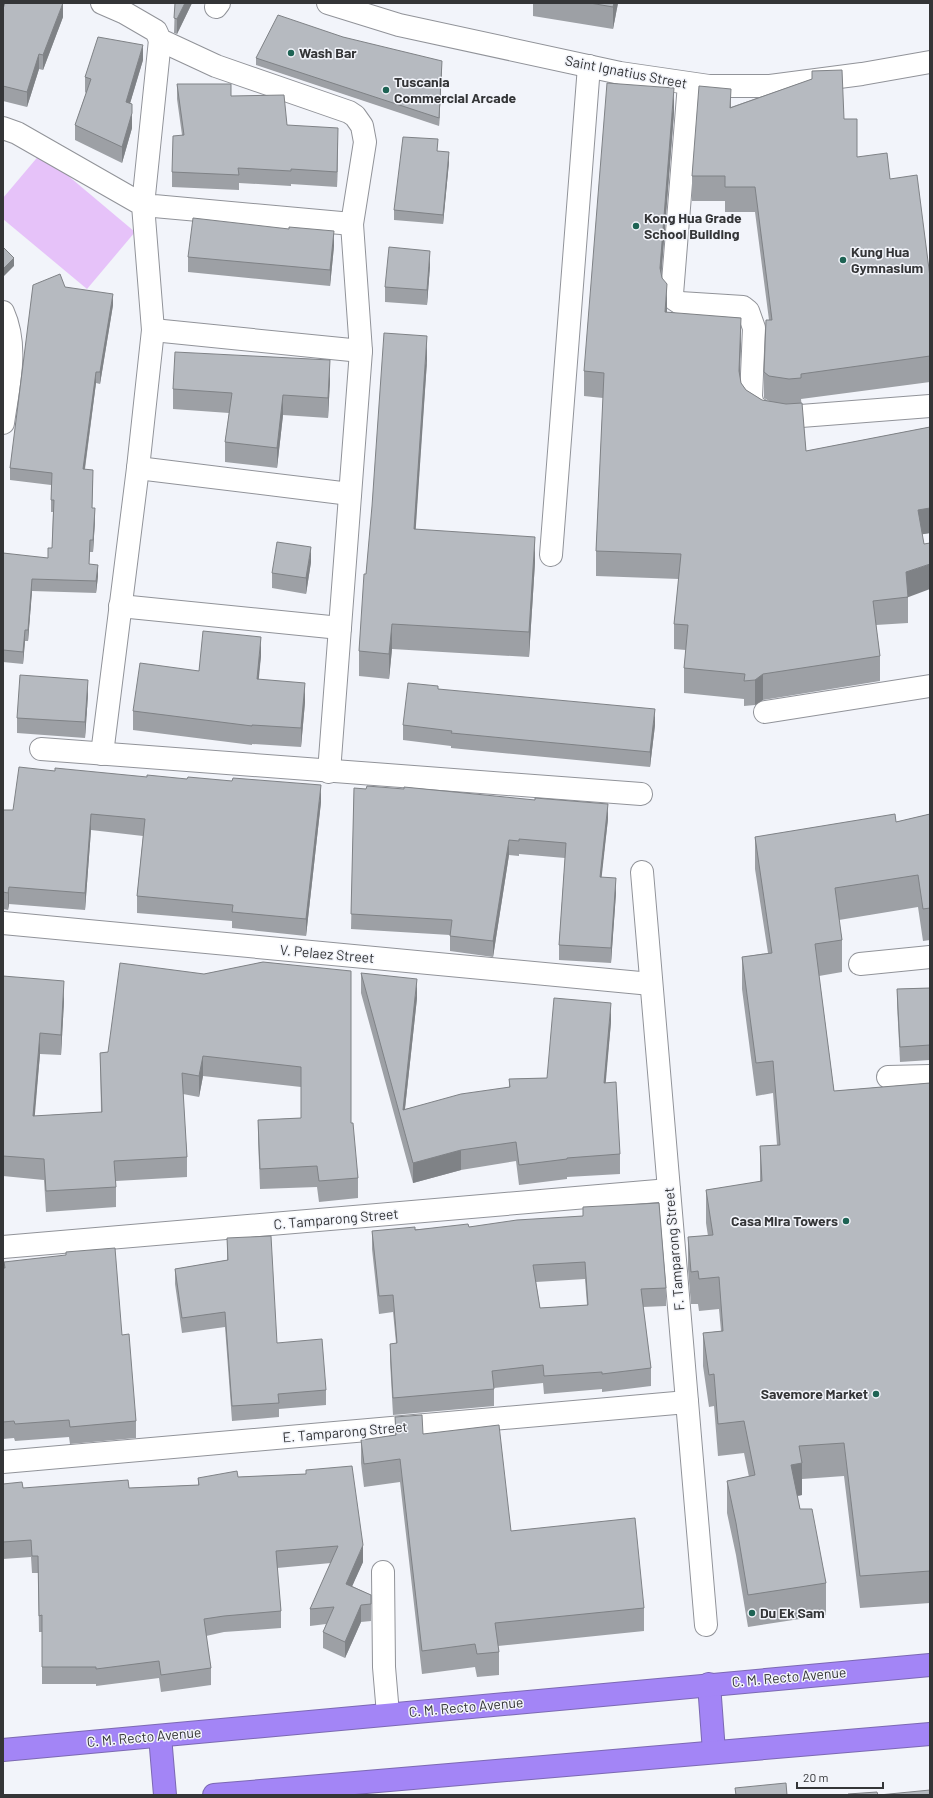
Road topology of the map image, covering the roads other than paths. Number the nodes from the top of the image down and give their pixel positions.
1 (102, 3) edge
2 (328, 3) edge
3 (160, 40) junction
4 (930, 62) edge
5 (589, 66) junction
6 (688, 84) junction
7 (3, 128) edge
8 (143, 206) junction
9 (352, 224) junction
10 (3, 312) edge
11 (153, 330) junction
12 (361, 351) junction
13 (930, 406) edge
14 (3, 423) edge
15 (138, 468) junction
16 (350, 494) junction
17 (551, 555) dead end
18 (120, 606) junction
19 (340, 628) junction
20 (930, 686) edge
21 (764, 712) dead end
22 (41, 749) dead end
23 (102, 754) junction
24 (329, 772) junction
25 (641, 794) dead end
26 (642, 872) dead end
27 (3, 923) edge
28 (930, 957) edge
29 (860, 964) dead end
30 (651, 984) junction
31 (930, 1076) edge
32 (888, 1077) dead end
33 (669, 1190) junction
34 (3, 1247) edge
35 (687, 1402) junction
36 (3, 1462) edge
37 (383, 1572) dead end
38 (706, 1625) dead end
39 (930, 1665) edge
40 (709, 1684) junction
41 (388, 1714) junction
42 (930, 1734) edge
43 (160, 1736) junction
44 (3, 1750) edge
45 (714, 1752) junction
46 (165, 1795) edge
47 (214, 1795) edge

1 - 3 street
2 - 5 street, Saint Ignatius Street
3 - 8 street
3 - 9 street
4 - 6 street, Saint Ignatius Street
5 - 6 street, Saint Ignatius Street
5 - 17 street
6 - 13 street
7 - 8 street
8 - 9 street
8 - 11 street
9 - 12 street
10 - 14 street
11 - 12 street
11 - 15 street
12 - 16 street
15 - 16 street
15 - 18 street
16 - 19 street
18 - 19 street
18 - 23 street
19 - 24 street
20 - 21 street
22 - 23 street
23 - 24 street
24 - 25 street
26 - 30 street, F. Tamparong Street
27 - 30 street, V. Pelaez Street
28 - 29 street
30 - 33 street, F. Tamparong Street
31 - 32 street
33 - 34 street, C. Tamparong Street
33 - 35 street, F. Tamparong Street
35 - 36 street, E. Tamparong Street
35 - 38 street, F. Tamparong Street
37 - 41 street
39 - 40 highway, C. M. Recto Avenue
40 - 41 highway, C. M. Recto Avenue
40 - 45 highway
41 - 43 highway, C. M. Recto Avenue
42 - 45 highway
43 - 44 highway, C. M. Recto Avenue
43 - 46 highway
45 - 47 highway

